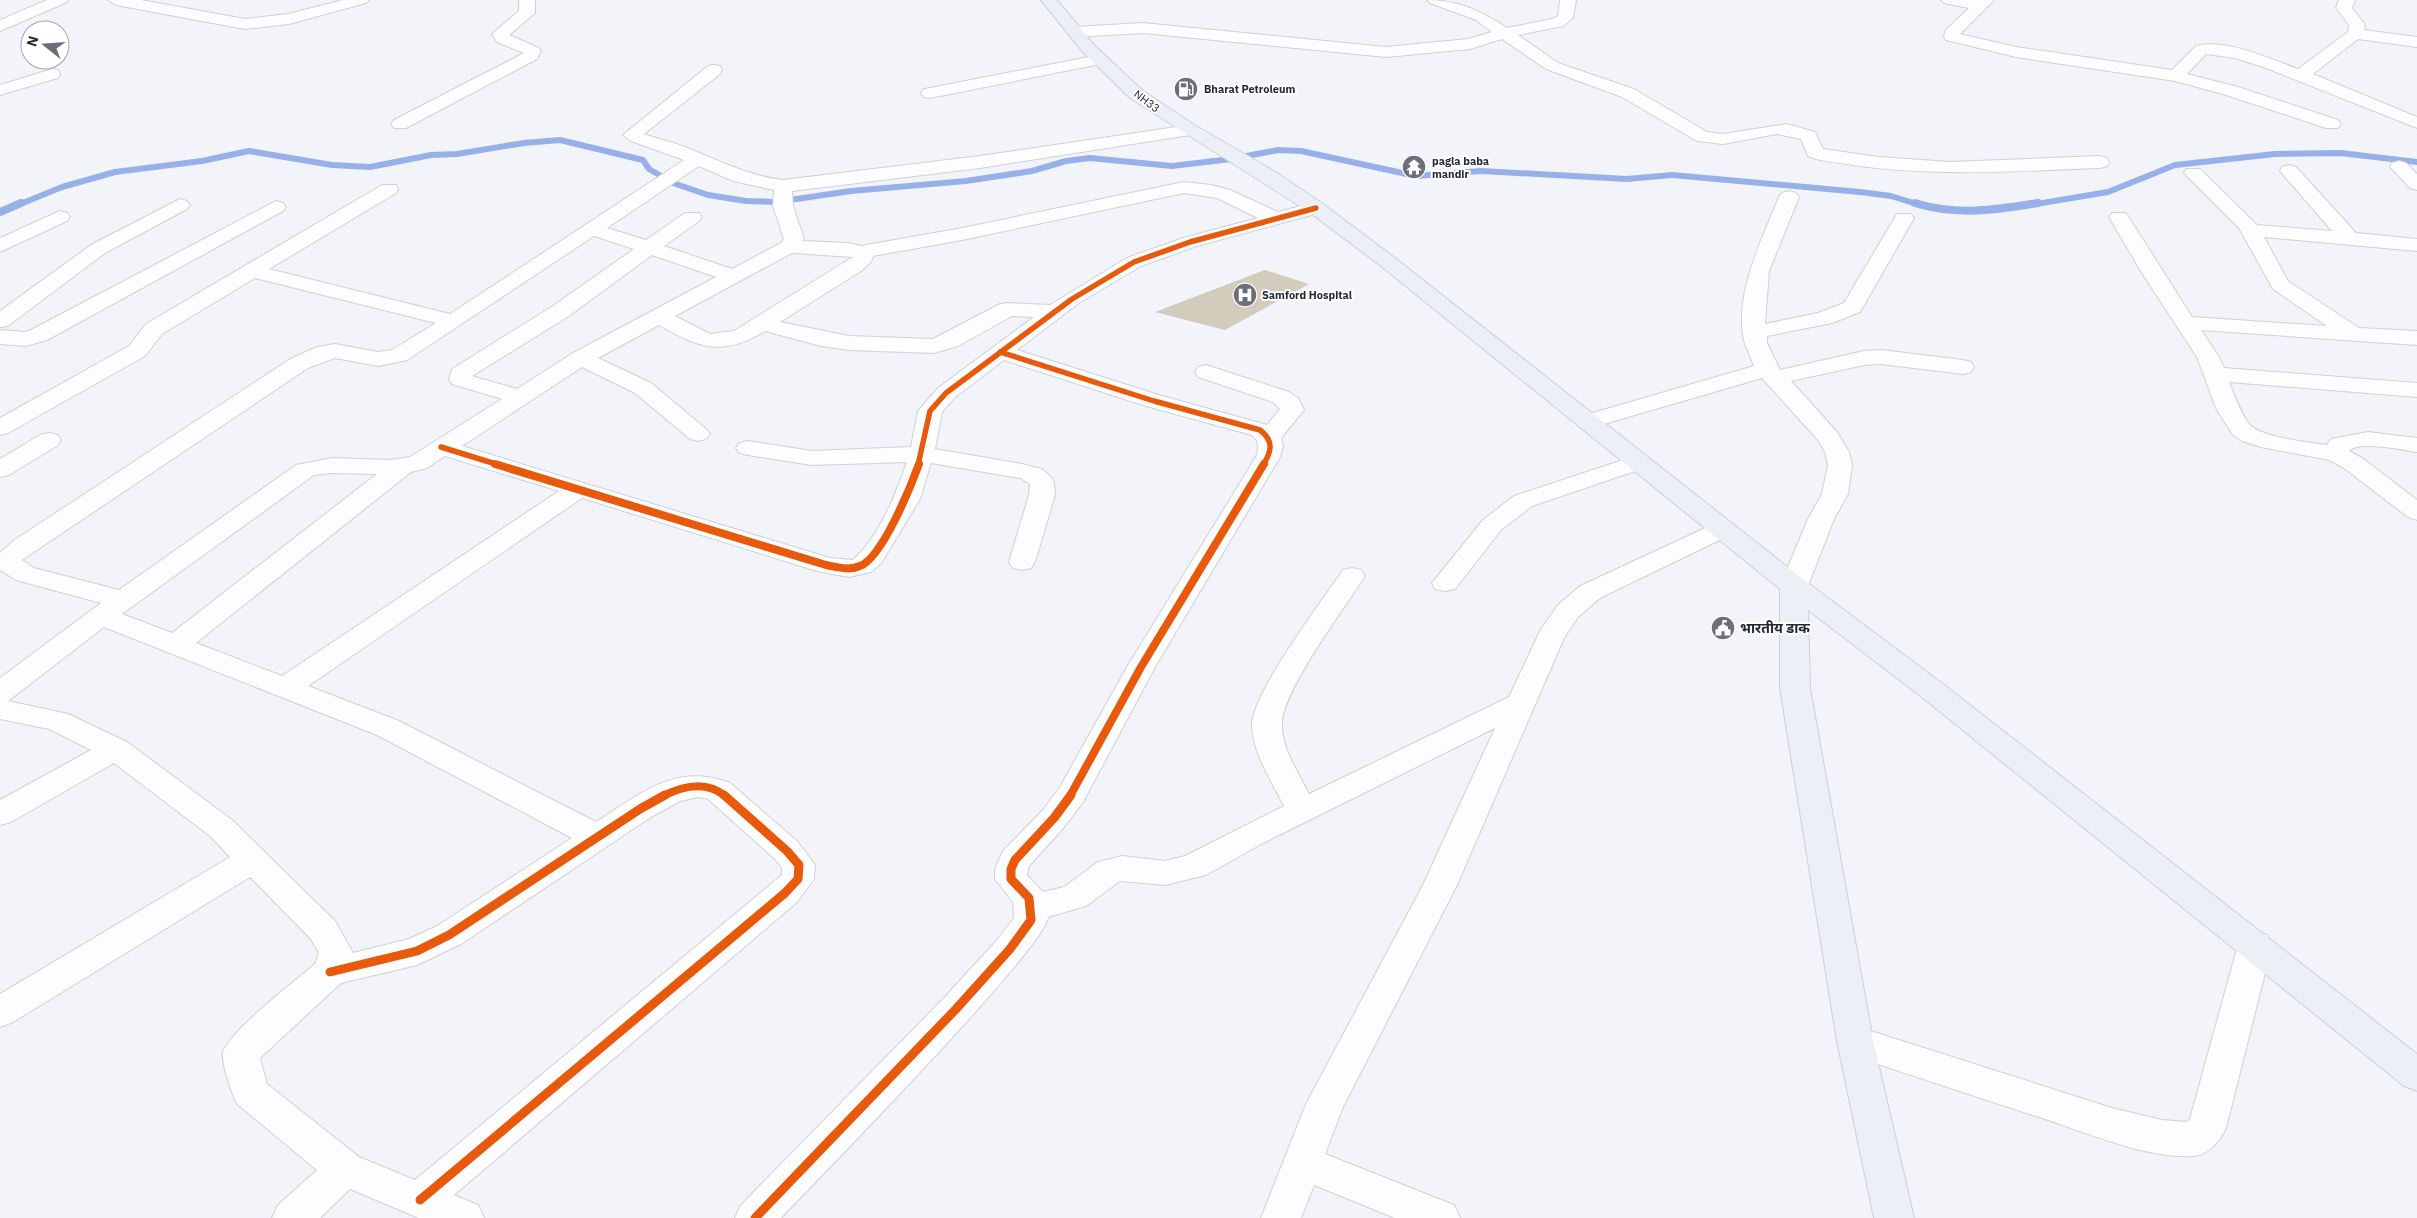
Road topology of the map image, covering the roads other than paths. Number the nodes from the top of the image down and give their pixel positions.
1 (60, 0) edge
2 (116, 0) edge
3 (361, 0) edge
4 (527, 0) edge
5 (1049, 0) edge
6 (1435, 0) edge
7 (1568, 0) edge
8 (1949, 0) edge
9 (2347, 0) edge
10 (1983, 3) edge
11 (0, 26) edge
12 (1074, 32) junction
13 (1504, 33) junction
14 (2355, 34) junction
15 (2417, 42) edge
16 (1099, 60) junction
17 (714, 70) dead end
18 (52, 74) dead end
19 (2176, 76) junction
20 (2300, 76) junction
21 (0, 90) edge
22 (930, 93) dead end
23 (2417, 123) edge
24 (400, 124) dead end
25 (2332, 124) dead end
26 (1190, 130) junction
27 (698, 159) junction
28 (2100, 162) dead end
29 (2399, 167) dead end
30 (2289, 171) dead end
31 (2193, 173) dead end
32 (2417, 184) edge
33 (389, 190) dead end
34 (782, 195) junction
35 (1789, 197) dead end
36 (180, 205) dead end
37 (276, 207) dead end
38 (1316, 208) junction
39 (60, 217) dead end
40 (692, 217) dead end
41 (2119, 217) dead end
42 (1274, 218) junction
43 (1904, 218) dead end
44 (592, 229) junction
45 (2251, 230) junction
46 (2350, 239) junction
47 (2417, 245) edge
48 (0, 246) edge
49 (649, 247) junction
50 (788, 247) junction
51 (861, 252) junction
52 (252, 271) junction
53 (734, 276) junction
54 (0, 301) edge
55 (24, 304) junction
56 (1056, 312) junction
57 (660, 316) junction
58 (0, 321) edge
59 (454, 321) junction
60 (2187, 323) junction
61 (761, 324) junction
62 (1756, 332) junction
63 (2354, 334) junction
64 (0, 337) edge
65 (2417, 338) edge
66 (1000, 352) junction
67 (581, 358) junction
68 (1963, 367) dead end
69 (1206, 372) dead end
70 (1771, 374) junction
71 (2215, 374) junction
72 (2417, 390) edge
73 (520, 397) junction
74 (1587, 422) junction
75 (0, 428) edge
76 (698, 434) dead end
77 (1269, 437) junction
78 (49, 440) dead end
79 (2417, 445) edge
80 (441, 448) junction
81 (748, 448) dead end
82 (922, 454) junction
83 (2336, 454) junction
84 (1638, 462) junction
85 (401, 468) junction
86 (0, 470) edge
87 (577, 490) junction
88 (2417, 512) edge
89 (1723, 529) junction
90 (1022, 562) dead end
91 (1352, 576) dead end
92 (1445, 583) dead end
93 (1794, 586) junction
94 (111, 608) junction
95 (175, 644) junction
96 (284, 688) junction
97 (0, 693) edge
98 (1521, 703) junction
99 (0, 709) edge
100 (116, 749) junction
101 (1302, 810) junction
102 (0, 814) edge
103 (598, 837) junction
104 (253, 859) junction
105 (1032, 908) junction
106 (2254, 945) junction
107 (330, 972) junction
108 (0, 1012) edge
109 (1855, 1041) junction
110 (2417, 1074) edge
111 (1302, 1162) junction
112 (345, 1169) junction
113 (420, 1200) junction
114 (292, 1218) edge
115 (464, 1218) edge
116 (755, 1218) edge
117 (1280, 1218) edge
118 (1440, 1218) edge
119 (1894, 1218) edge

1 - 11 street
2 - 3 street
4 - 24 street
5 - 12 main road, NH33
6 - 13 street
7 - 13 street
8 - 10 street
9 - 14 street
10 - 19 street
12 - 13 street
12 - 16 main road, NH33
13 - 28 street
14 - 15 street
14 - 20 street
16 - 22 street
16 - 26 main road, NH33
17 - 27 street
18 - 21 street
19 - 20 street
19 - 25 street
20 - 23 street
26 - 34 street
26 - 38 main road, NH33
27 - 34 street
27 - 44 street
29 - 32 street
30 - 46 street
31 - 45 street
33 - 52 street
34 - 50 street
35 - 62 street
36 - 55 street
37 - 64 street
38 - 42 street
38 - 74 main road, NH33
39 - 48 street
40 - 49 street
41 - 60 street
42 - 51 street
42 - 56 street
43 - 62 street
44 - 49 street
44 - 59 street
45 - 46 street
45 - 63 street
46 - 47 street
49 - 53 street
49 - 73 street
50 - 51 street
50 - 53 street
51 - 61 street
52 - 59 street
52 - 75 street
53 - 57 street
54 - 55 street
55 - 58 street
56 - 61 street
56 - 66 street
57 - 61 street
57 - 67 street
59 - 94 street
60 - 63 street
60 - 71 street
62 - 70 street
63 - 65 street
66 - 77 street
66 - 82 street
67 - 73 street
67 - 76 street
68 - 70 street
69 - 77 street
70 - 74 street
70 - 93 street
71 - 72 street
71 - 83 street
73 - 80 street
74 - 84 main road, NH33
77 - 105 street
78 - 86 street
79 - 83 street
80 - 85 street
80 - 87 street
81 - 82 street
82 - 87 street
82 - 90 street
83 - 88 street
84 - 89 main road, NH33
84 - 92 street
85 - 94 street
85 - 95 street
87 - 96 street
89 - 93 main road, NH33
89 - 98 street
91 - 101 street
93 - 106 main road, NH33
93 - 109 main road
94 - 95 street
94 - 97 street
95 - 96 street
96 - 103 street
98 - 101 street
98 - 111 street
99 - 100 street
100 - 102 street
100 - 104 street
101 - 105 street
103 - 107 street
103 - 113 street
104 - 107 street
104 - 108 street
105 - 116 street
106 - 109 street
106 - 110 main road, NH33
107 - 112 street
109 - 119 main road
111 - 117 street
111 - 118 street
112 - 113 street
112 - 114 street
113 - 115 street

